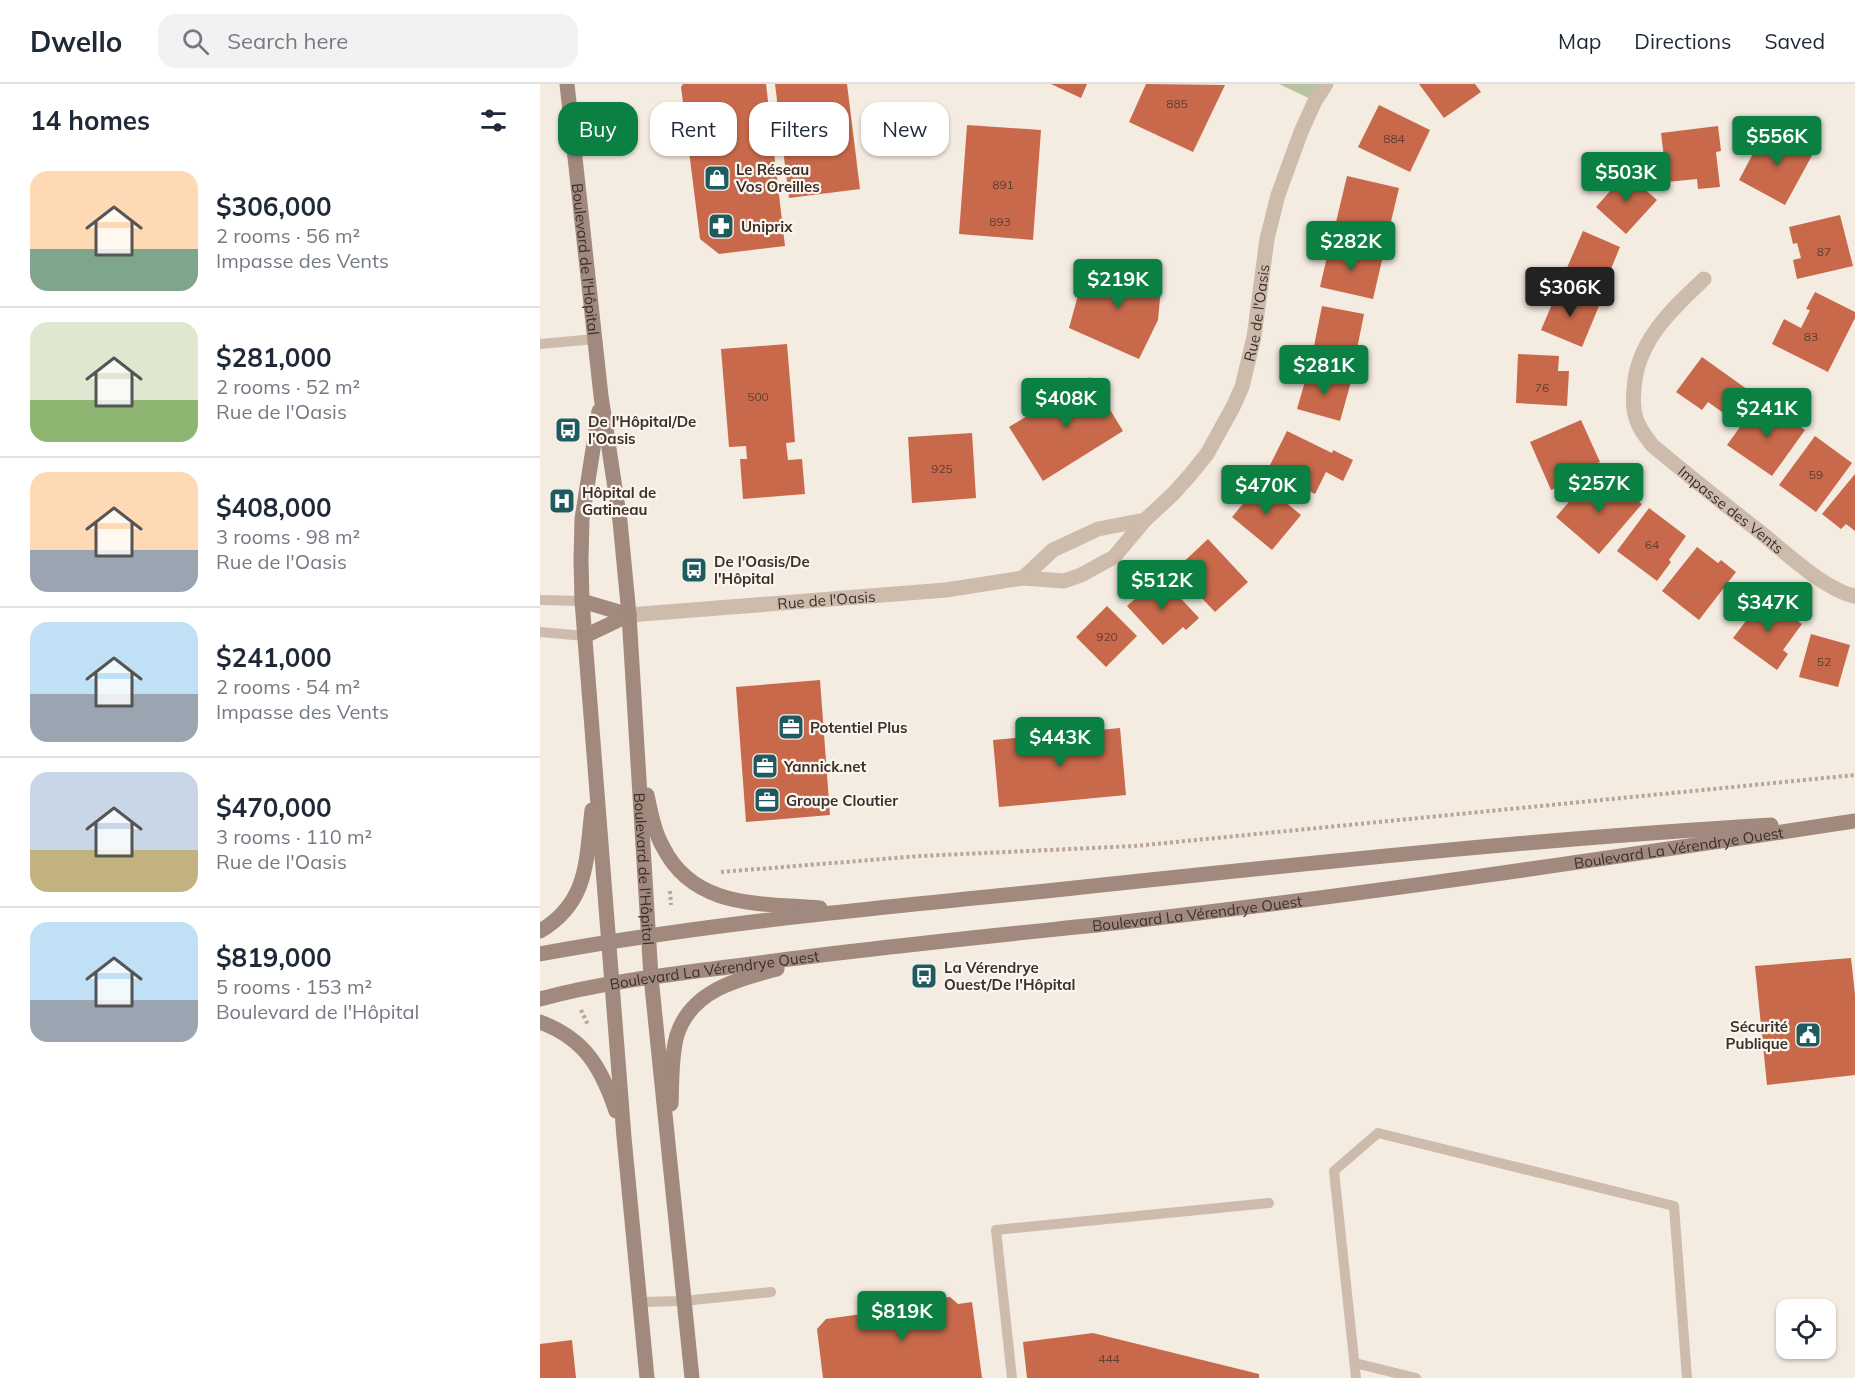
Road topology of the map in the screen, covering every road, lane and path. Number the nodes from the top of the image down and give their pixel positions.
1 (567, 84) edge
2 (1326, 84) edge
3 (1704, 279) dead end
4 (595, 339) junction
5 (540, 344) edge
6 (601, 396) junction
7 (1145, 520) junction
8 (1023, 578) junction
9 (1855, 596) edge
10 (540, 600) edge
11 (582, 601) junction
12 (628, 615) junction
13 (540, 632) edge
14 (585, 636) junction
15 (636, 724) junction
16 (596, 771) junction
17 (1855, 775) edge
18 (1855, 821) edge
19 (717, 872) dead end
20 (859, 910) junction
21 (540, 931) edge
22 (648, 935) junction
23 (609, 941) junction
24 (844, 951) junction
25 (540, 954) edge
26 (651, 977) junction
27 (611, 983) junction
28 (540, 999) edge
29 (581, 1010) dead end
30 (540, 1022) edge
31 (589, 1027) dead end
32 (624, 1137) junction
33 (669, 1161) junction
34 (1269, 1203) dead end
35 (771, 1292) dead end
36 (683, 1301) junction
37 (640, 1302) junction
38 (1355, 1363) junction
39 (647, 1378) edge
40 (692, 1378) edge
41 (1012, 1378) edge
42 (1356, 1378) edge
43 (1416, 1378) edge
44 (1687, 1378) edge

1 - 4 main road, Boulevard de l'Hôpital
2 - 7 street, Rue de l'Oasis
3 - 9 street, Impasse des Vents
4 - 5 lane
4 - 6 main road, Boulevard de l'Hôpital
6 - 11 main road, Boulevard de l'Hôpital
6 - 12 main road, Boulevard de l'Hôpital
7 - 8 street
7 - 8 street, Rue de l'Oasis
8 - 12 street, Rue de l'Oasis
10 - 11 lane
11 - 12 main road
11 - 14 main road, Boulevard de l'Hôpital
12 - 14 main road
12 - 15 main road, Boulevard de l'Hôpital
13 - 14 lane
14 - 16 main road, Boulevard de l'Hôpital
15 - 20 main road
15 - 22 main road, Boulevard de l'Hôpital
16 - 21 main road
16 - 23 main road, Boulevard de l'Hôpital
17 - 19 path
18 - 20 main road, Boulevard La Vérendrye Ouest
18 - 24 main road, Boulevard La Vérendrye Ouest
20 - 22 main road, Boulevard La Vérendrye Ouest
22 - 23 main road, Boulevard La Vérendrye Ouest
22 - 26 main road, Boulevard de l'Hôpital
23 - 25 main road, Boulevard La Vérendrye Ouest
23 - 27 main road, Boulevard de l'Hôpital
24 - 26 main road, Boulevard La Vérendrye Ouest
24 - 33 main road
26 - 27 main road, Boulevard La Vérendrye Ouest
26 - 33 main road, Boulevard de l'Hôpital
27 - 28 main road, Boulevard La Vérendrye Ouest
27 - 32 main road, Boulevard de l'Hôpital
29 - 31 path
30 - 32 main road
32 - 37 main road, Boulevard de l'Hôpital
33 - 36 main road, Boulevard de l'Hôpital
34 - 41 lane
35 - 36 lane
36 - 37 lane
36 - 40 main road, Boulevard de l'Hôpital
37 - 39 main road, Boulevard de l'Hôpital
38 - 42 lane
38 - 43 lane
38 - 44 lane

